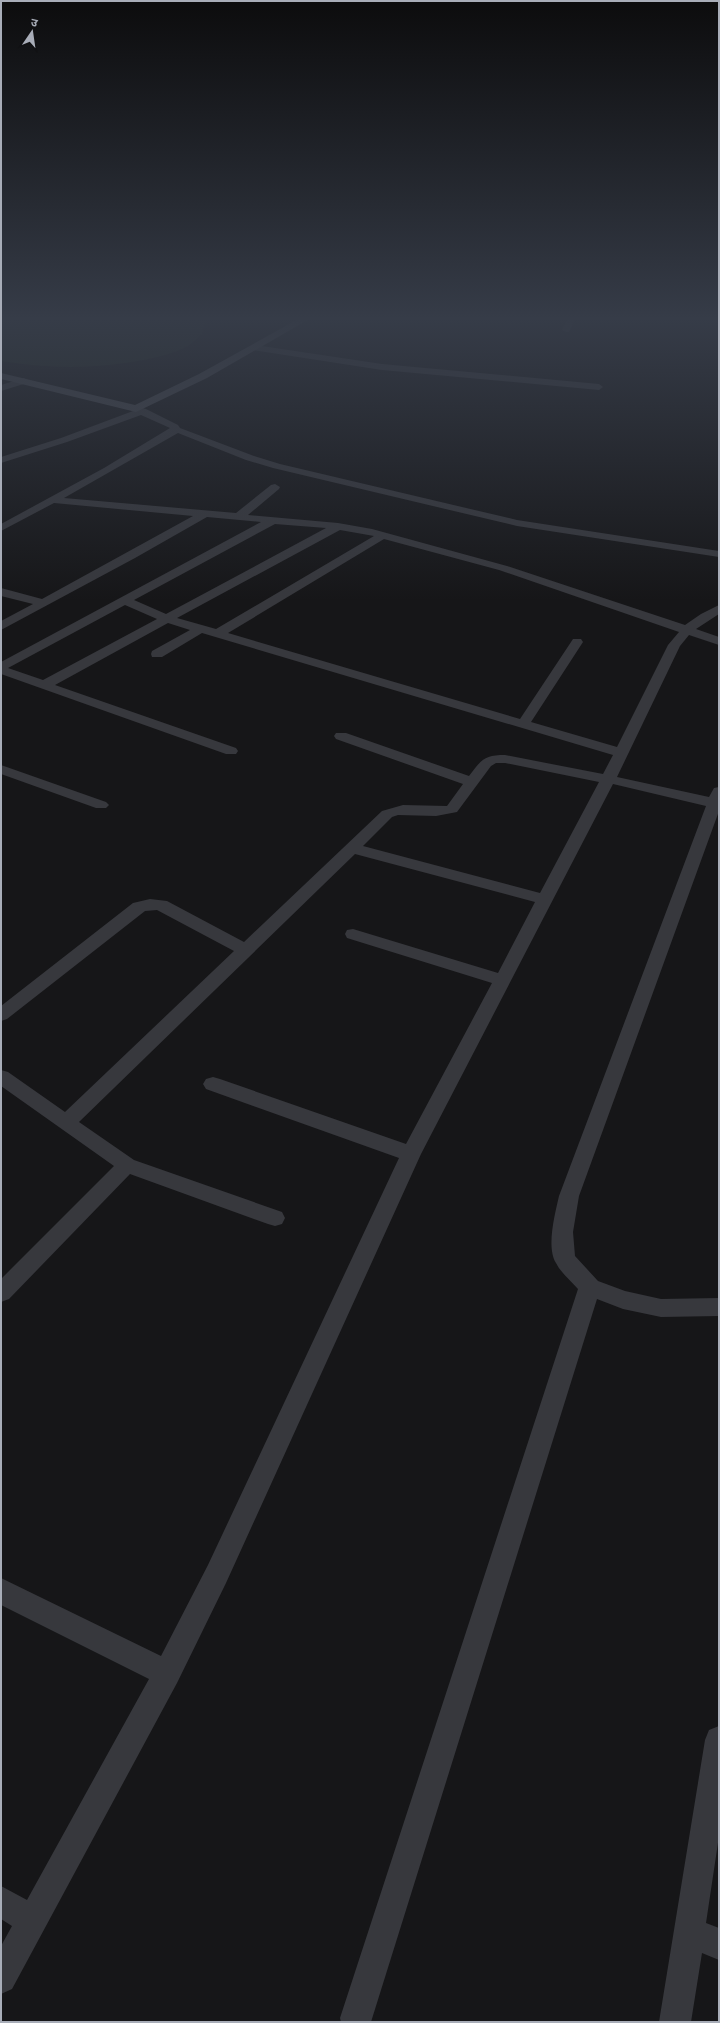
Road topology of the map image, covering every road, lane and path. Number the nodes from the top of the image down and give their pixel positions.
1 (134, 412) edge
2 (145, 412) edge
3 (175, 429) junction
4 (1, 460) edge
5 (275, 487) dead end
6 (52, 500) junction
7 (205, 514) junction
8 (238, 517) junction
9 (273, 520) junction
10 (338, 526) junction
11 (1, 528) edge
12 (383, 534) junction
13 (719, 554) edge
14 (1, 592) edge
15 (124, 600) junction
16 (44, 604) junction
17 (719, 609) edge
18 (167, 619) junction
19 (1, 626) edge
20 (202, 628) junction
21 (687, 629) junction
22 (219, 633) junction
23 (719, 641) edge
24 (577, 642) dead end
25 (157, 654) dead end
26 (1, 668) edge
27 (45, 685) junction
28 (523, 724) junction
29 (341, 736) dead end
30 (231, 751) dead end
31 (621, 752) junction
32 (1, 769) edge
33 (608, 779) junction
34 (472, 782) junction
35 (717, 799) edge
36 (101, 805) dead end
37 (352, 848) junction
38 (545, 899) junction
39 (353, 934) dead end
40 (246, 950) junction
41 (502, 980) junction
42 (1, 1015) edge
43 (1, 1077) edge
44 (213, 1084) dead end
45 (66, 1123) junction
46 (411, 1154) junction
47 (127, 1165) junction
48 (275, 1218) dead end
49 (590, 1287) junction
50 (1, 1293) edge
51 (718, 1302) edge
52 (1, 1591) edge
53 (167, 1673) junction
54 (719, 1740) edge
55 (1, 1901) edge
56 (32, 1921) junction
57 (690, 1932) junction
58 (719, 1944) edge
59 (1, 1978) edge
60 (356, 2018) dead end
61 (675, 2022) edge

1 - 4 street
2 - 3 street
3 - 6 street
3 - 13 street
5 - 8 street
6 - 7 street
6 - 11 street
7 - 8 street
7 - 16 street
8 - 9 street
9 - 10 street
9 - 15 street
10 - 12 street
10 - 18 street
12 - 21 street
12 - 22 street
14 - 16 street
15 - 18 street
15 - 26 street
16 - 19 street
17 - 21 street
18 - 20 street
18 - 27 street
20 - 22 street
20 - 25 street
21 - 23 street
21 - 31 street
22 - 28 street
24 - 28 street
26 - 27 street
27 - 30 street
28 - 31 street
29 - 34 street
31 - 33 street
32 - 36 street
33 - 34 street
33 - 35 street
33 - 38 street
34 - 37 street
35 - 49 street
37 - 38 street
37 - 40 street
38 - 41 street
39 - 41 street
40 - 42 street
40 - 45 street
41 - 46 street
43 - 45 street
44 - 46 street
45 - 47 street
46 - 53 street
47 - 48 street
47 - 50 street
49 - 51 street
49 - 60 street
52 - 53 street
53 - 56 street
54 - 57 street
55 - 56 street
56 - 59 street
57 - 58 street
57 - 61 street

